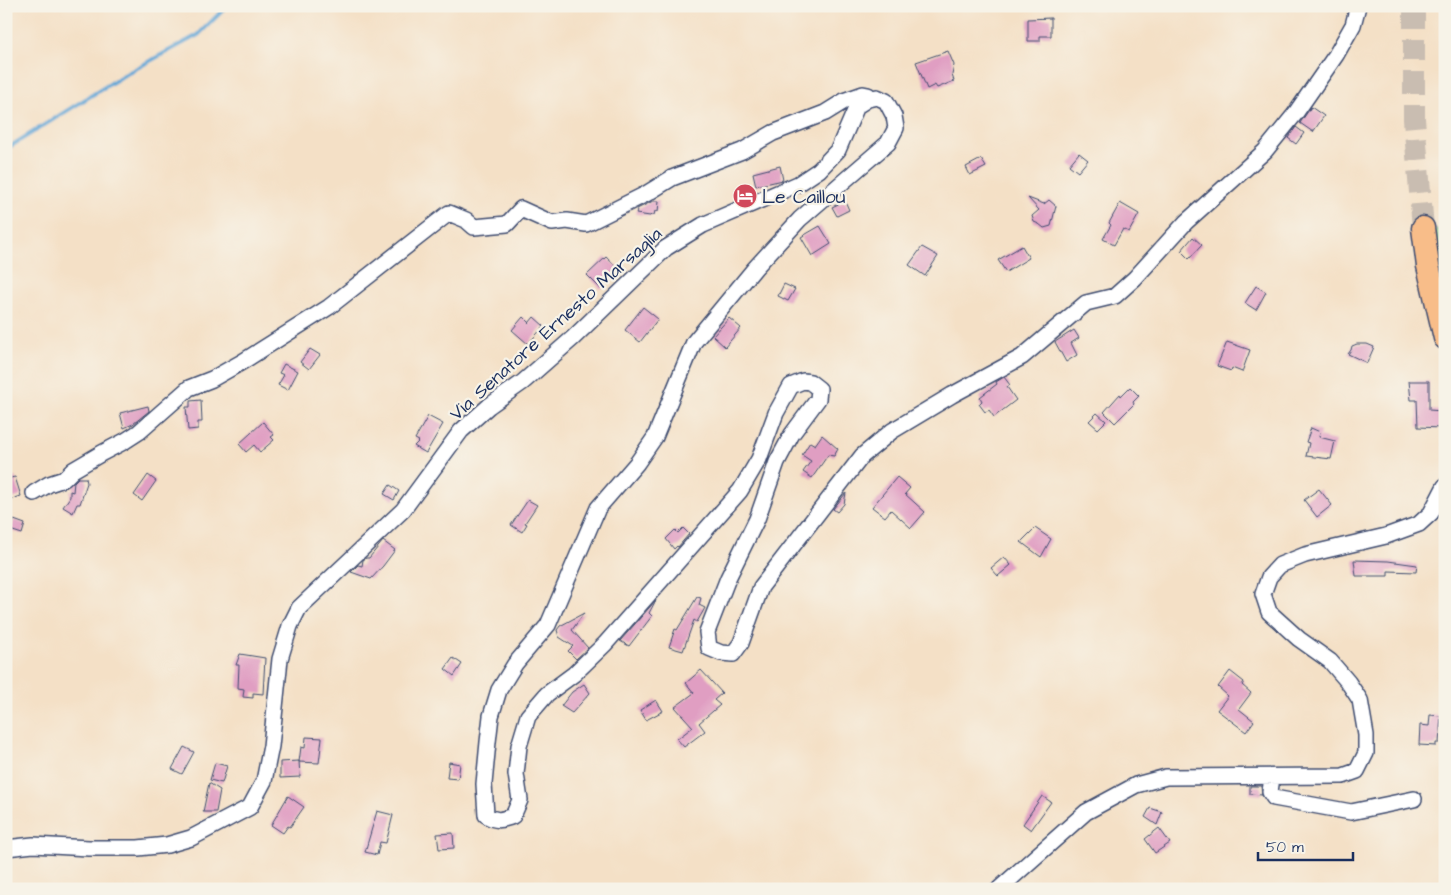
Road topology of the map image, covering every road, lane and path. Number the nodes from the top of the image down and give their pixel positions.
1 (1358, 6) edge
2 (877, 97) junction
3 (1423, 228) tunnel mouth
4 (1445, 338) edge
5 (1445, 486) edge
6 (34, 493) dead end
7 (1272, 776) junction
8 (1414, 799) dead end
9 (6, 848) edge
10 (999, 889) edge

1 - 2 street
2 - 6 street
2 - 9 street, Via Senatore Ernesto Marsaglia
3 - 4 highway
5 - 7 street
7 - 8 street
7 - 10 street

